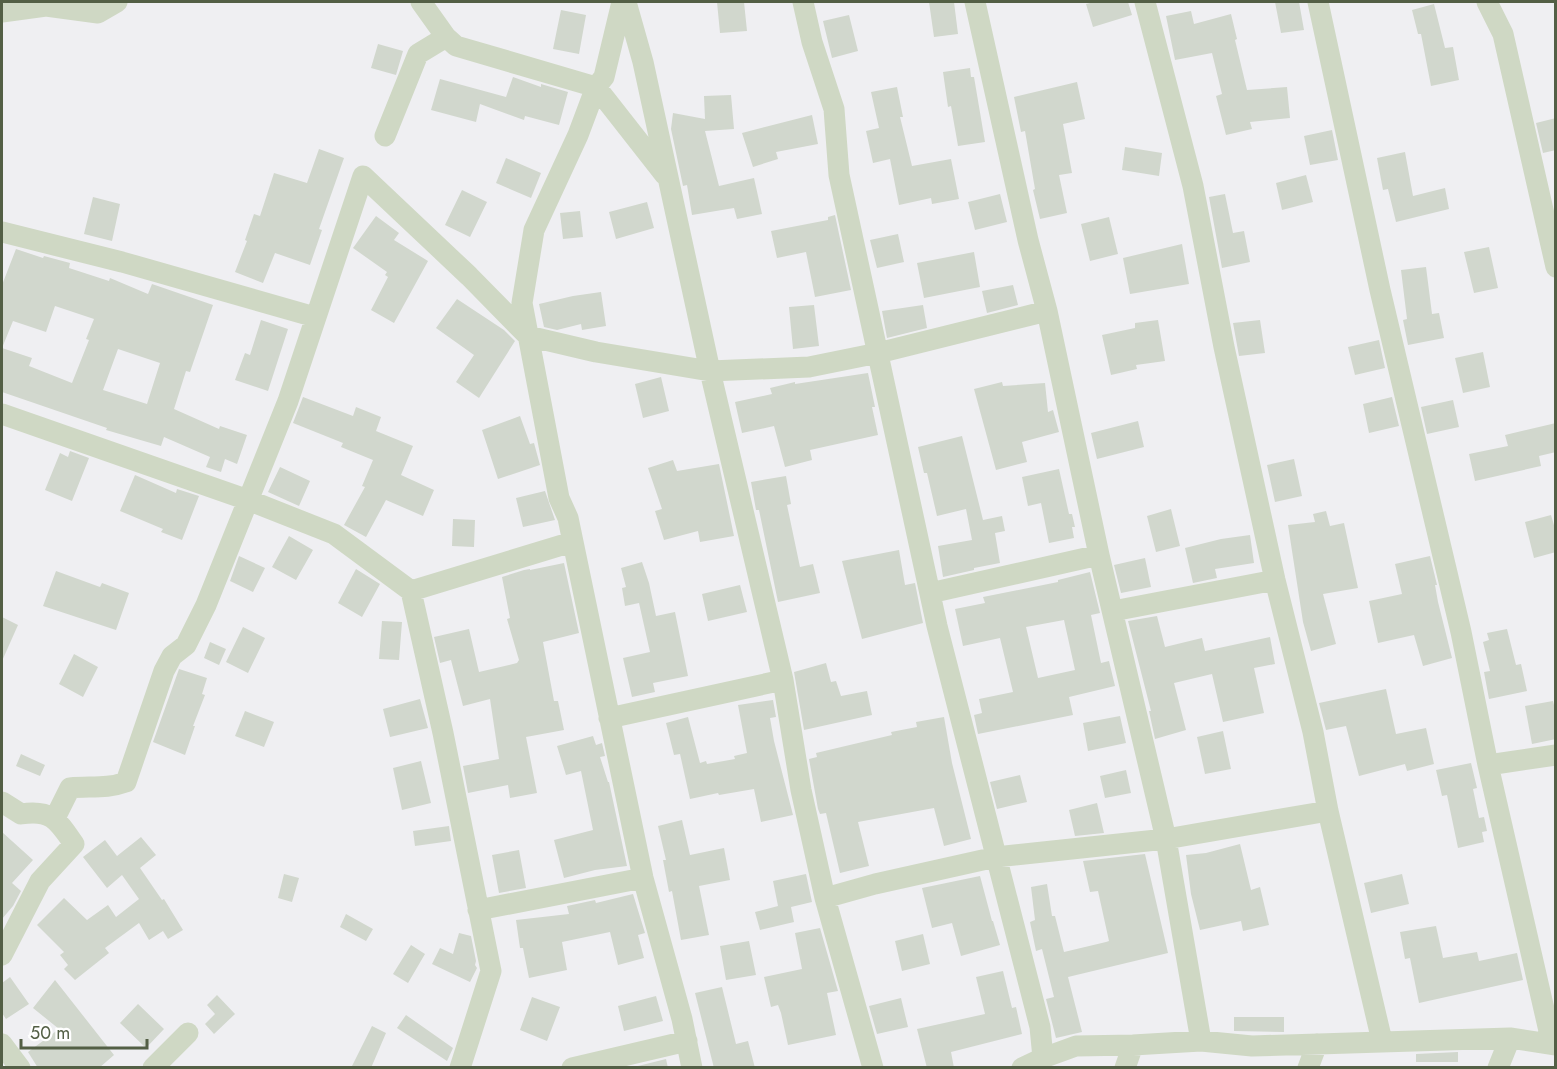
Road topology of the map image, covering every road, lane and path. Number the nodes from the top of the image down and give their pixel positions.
1 (117, 2) edge
2 (421, 2) edge
3 (624, 2) edge
4 (802, 2) edge
5 (975, 2) edge
6 (1145, 2) edge
7 (1318, 2) edge
8 (1487, 2) edge
9 (2, 12) edge
10 (446, 37) junction
11 (596, 87) junction
12 (385, 136) dead end
13 (668, 178) junction
14 (2, 232) edge
15 (1556, 267) edge
16 (1047, 311) junction
17 (315, 317) junction
18 (528, 336) junction
19 (878, 353) junction
20 (710, 371) junction
21 (2, 414) edge
22 (248, 500) junction
23 (572, 542) junction
24 (1099, 555) junction
25 (1275, 580) junction
26 (411, 591) junction
27 (930, 593) junction
28 (1113, 611) junction
29 (783, 680) junction
30 (609, 718) junction
31 (1556, 755) edge
32 (1488, 765) junction
33 (2, 802) edge
34 (1328, 811) junction
35 (55, 818) junction
36 (1166, 839) junction
37 (996, 857) junction
38 (643, 878) junction
39 (825, 898) junction
40 (478, 910) junction
41 (2, 955) edge
42 (188, 1033) dead end
43 (1510, 1038) junction
44 (687, 1041) junction
45 (1201, 1041) junction
46 (1382, 1041) junction
47 (2, 1044) edge
48 (1317, 1044) junction
49 (1554, 1044) edge
50 (1133, 1046) junction
51 (1043, 1058) junction
52 (20, 1068) edge
53 (153, 1068) edge
54 (460, 1068) edge
55 (572, 1068) edge
56 (692, 1068) edge
57 (873, 1068) edge
58 (1022, 1068) edge
59 (1125, 1068) edge
60 (1308, 1068) edge
61 (1498, 1068) edge

1 - 9 street
2 - 10 street
3 - 11 street
3 - 13 street
4 - 19 street
5 - 16 street
6 - 25 street
7 - 32 street
8 - 15 street
10 - 11 street
10 - 12 street
11 - 13 street
11 - 18 street
13 - 20 street
14 - 17 street
16 - 19 street
16 - 24 street
17 - 18 street
17 - 22 street
18 - 20 street
18 - 23 street
19 - 20 street
19 - 27 street
20 - 29 street
21 - 22 street
22 - 26 street
22 - 35 street
23 - 26 street
23 - 30 street
24 - 27 street
24 - 28 street
25 - 28 street
25 - 34 street
26 - 40 street
27 - 37 street
28 - 36 street
29 - 30 street
29 - 39 street
30 - 38 street
31 - 32 street
32 - 49 street
33 - 35 street
34 - 36 street
34 - 46 street
35 - 41 street
36 - 37 street
36 - 45 street
37 - 39 street
37 - 51 street
38 - 40 street
38 - 44 street
39 - 57 street
40 - 54 street
42 - 53 street
43 - 46 street
43 - 49 street
43 - 61 street
44 - 55 street
44 - 56 street
45 - 48 street
45 - 50 street
46 - 48 street
47 - 52 street
48 - 60 street
50 - 51 street
50 - 59 street
51 - 58 street

